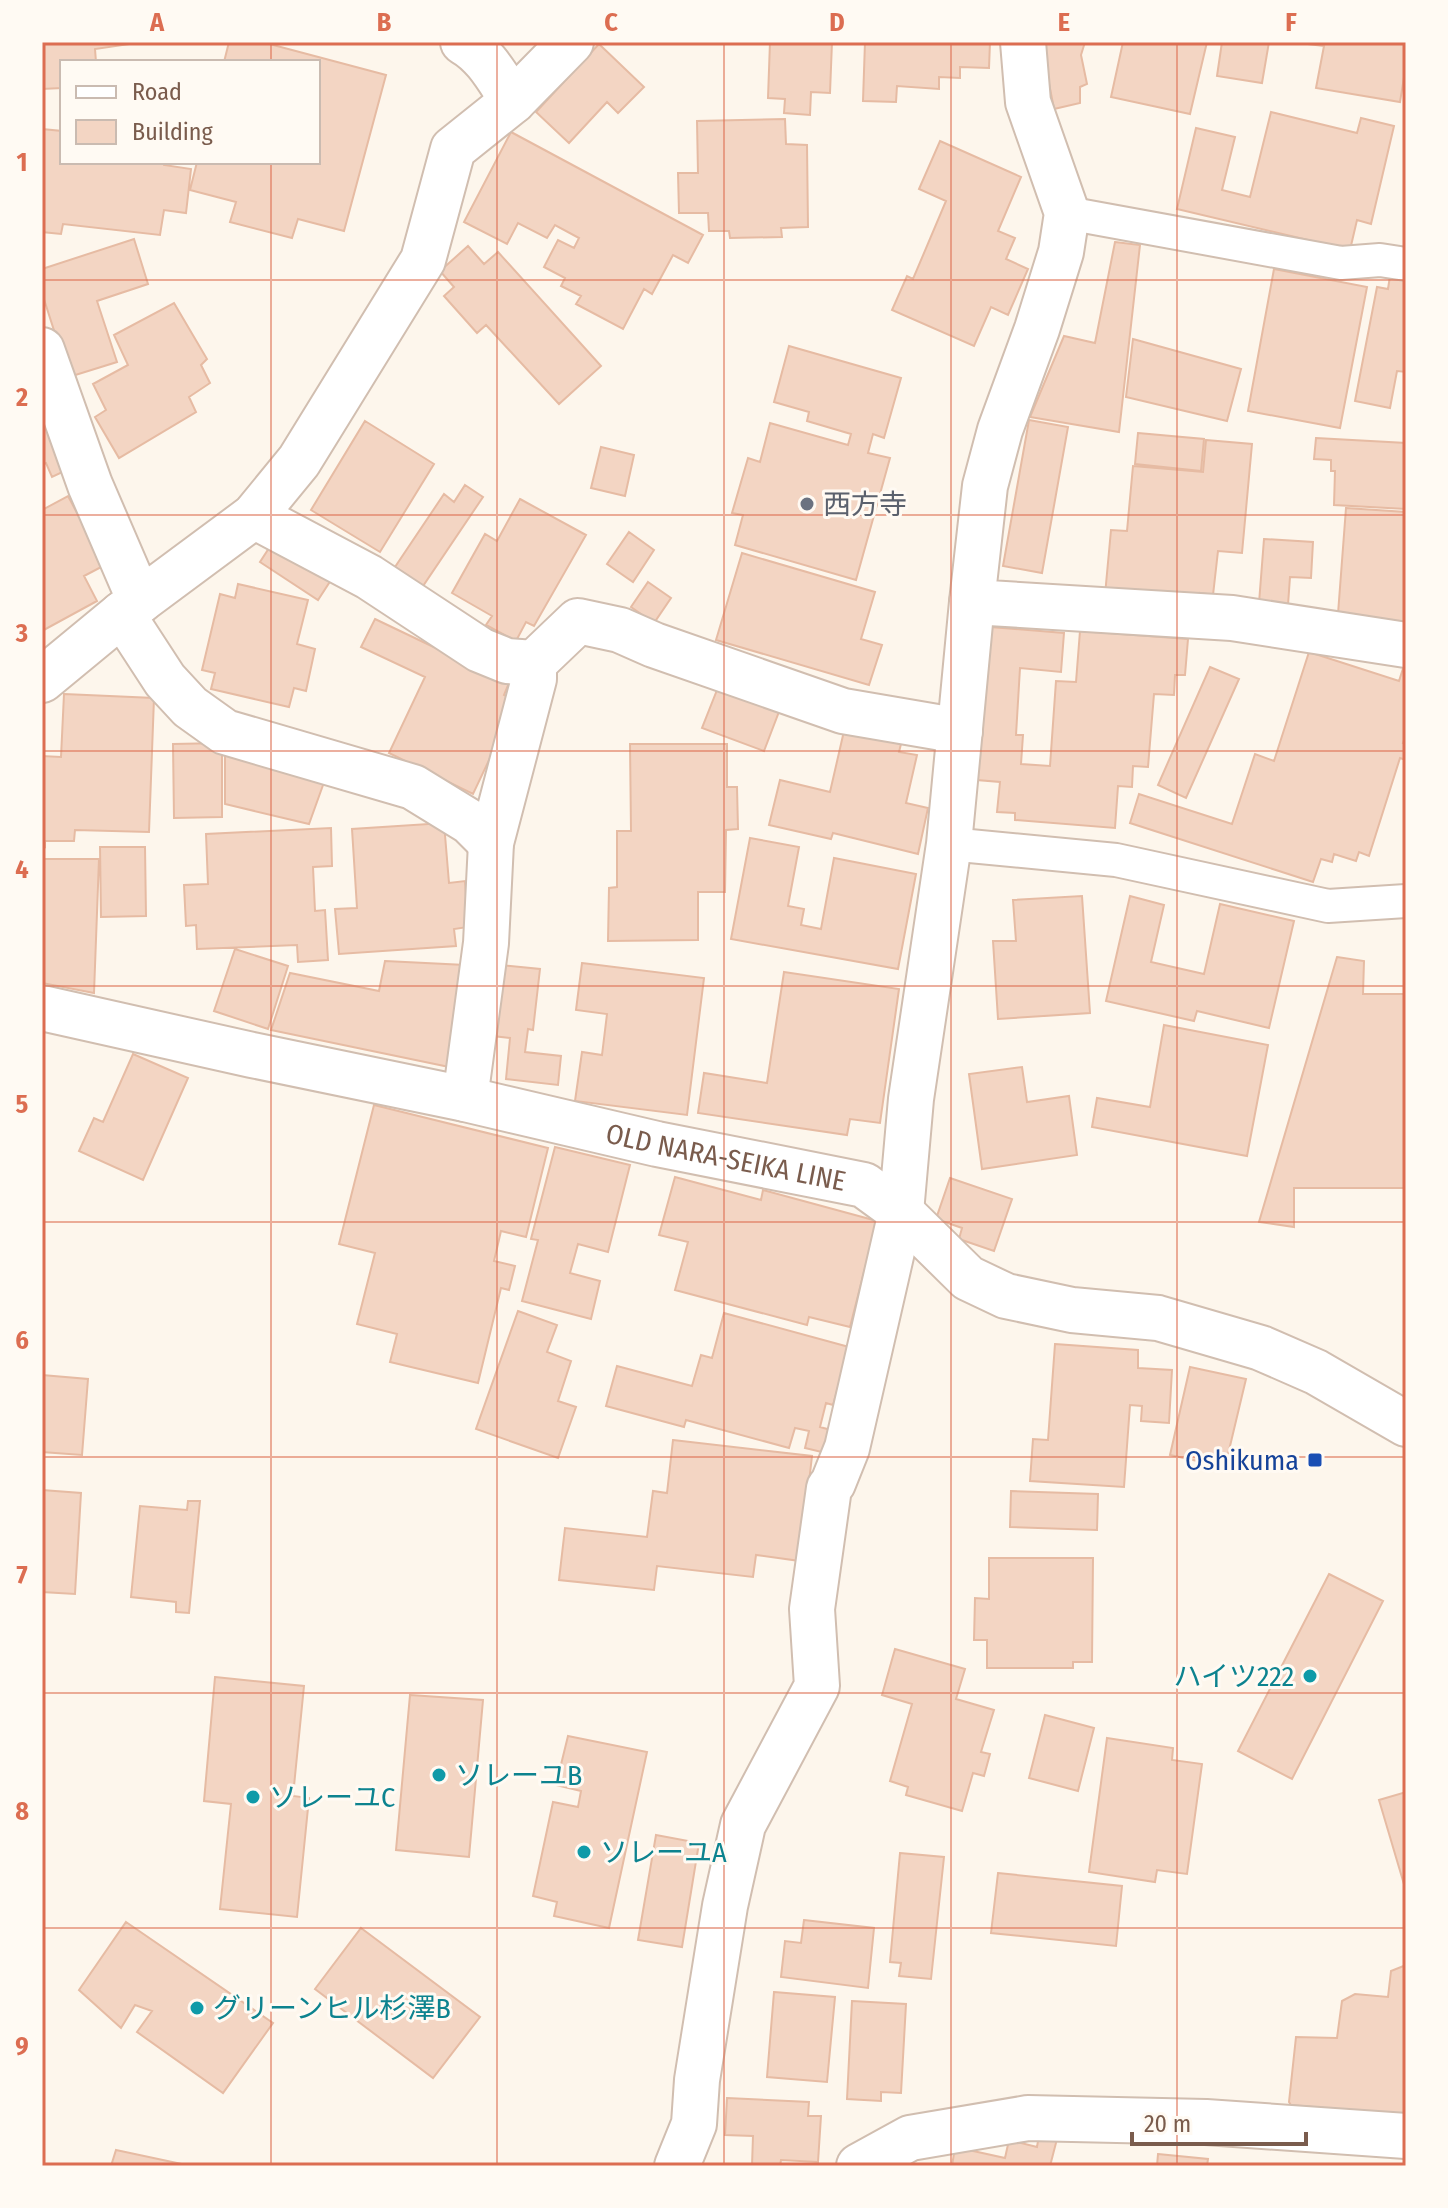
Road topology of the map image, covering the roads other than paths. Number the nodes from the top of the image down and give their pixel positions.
1 (463, 42) edge
2 (571, 42) edge
3 (1023, 42) edge
4 (513, 101) junction
5 (1067, 213) junction
6 (1406, 264) edge
7 (42, 350) edge
8 (254, 516) junction
9 (972, 602) junction
10 (131, 608) junction
11 (1406, 645) edge
12 (534, 663) junction
13 (42, 680) edge
14 (960, 731) junction
15 (491, 843) junction
16 (949, 844) junction
17 (1406, 901) edge
18 (42, 1008) edge
19 (465, 1099) junction
20 (901, 1212) junction
21 (1406, 1424) edge
22 (1406, 2136) edge
23 (677, 2166) edge
24 (859, 2166) edge

1 - 4 street
2 - 4 street
3 - 5 street
4 - 8 street
5 - 6 lane
5 - 9 street
7 - 10 street
8 - 10 street
8 - 12 street
9 - 11 street
9 - 14 street
10 - 13 street
10 - 15 street
12 - 14 street
12 - 15 street
14 - 16 street
15 - 19 street
16 - 17 lane
16 - 20 street
18 - 19 street, OLD NARA-SEIKA LINE
19 - 20 street, OLD NARA-SEIKA LINE
20 - 21 street, OLD NARA-SEIKA LINE
20 - 23 street
22 - 24 street

